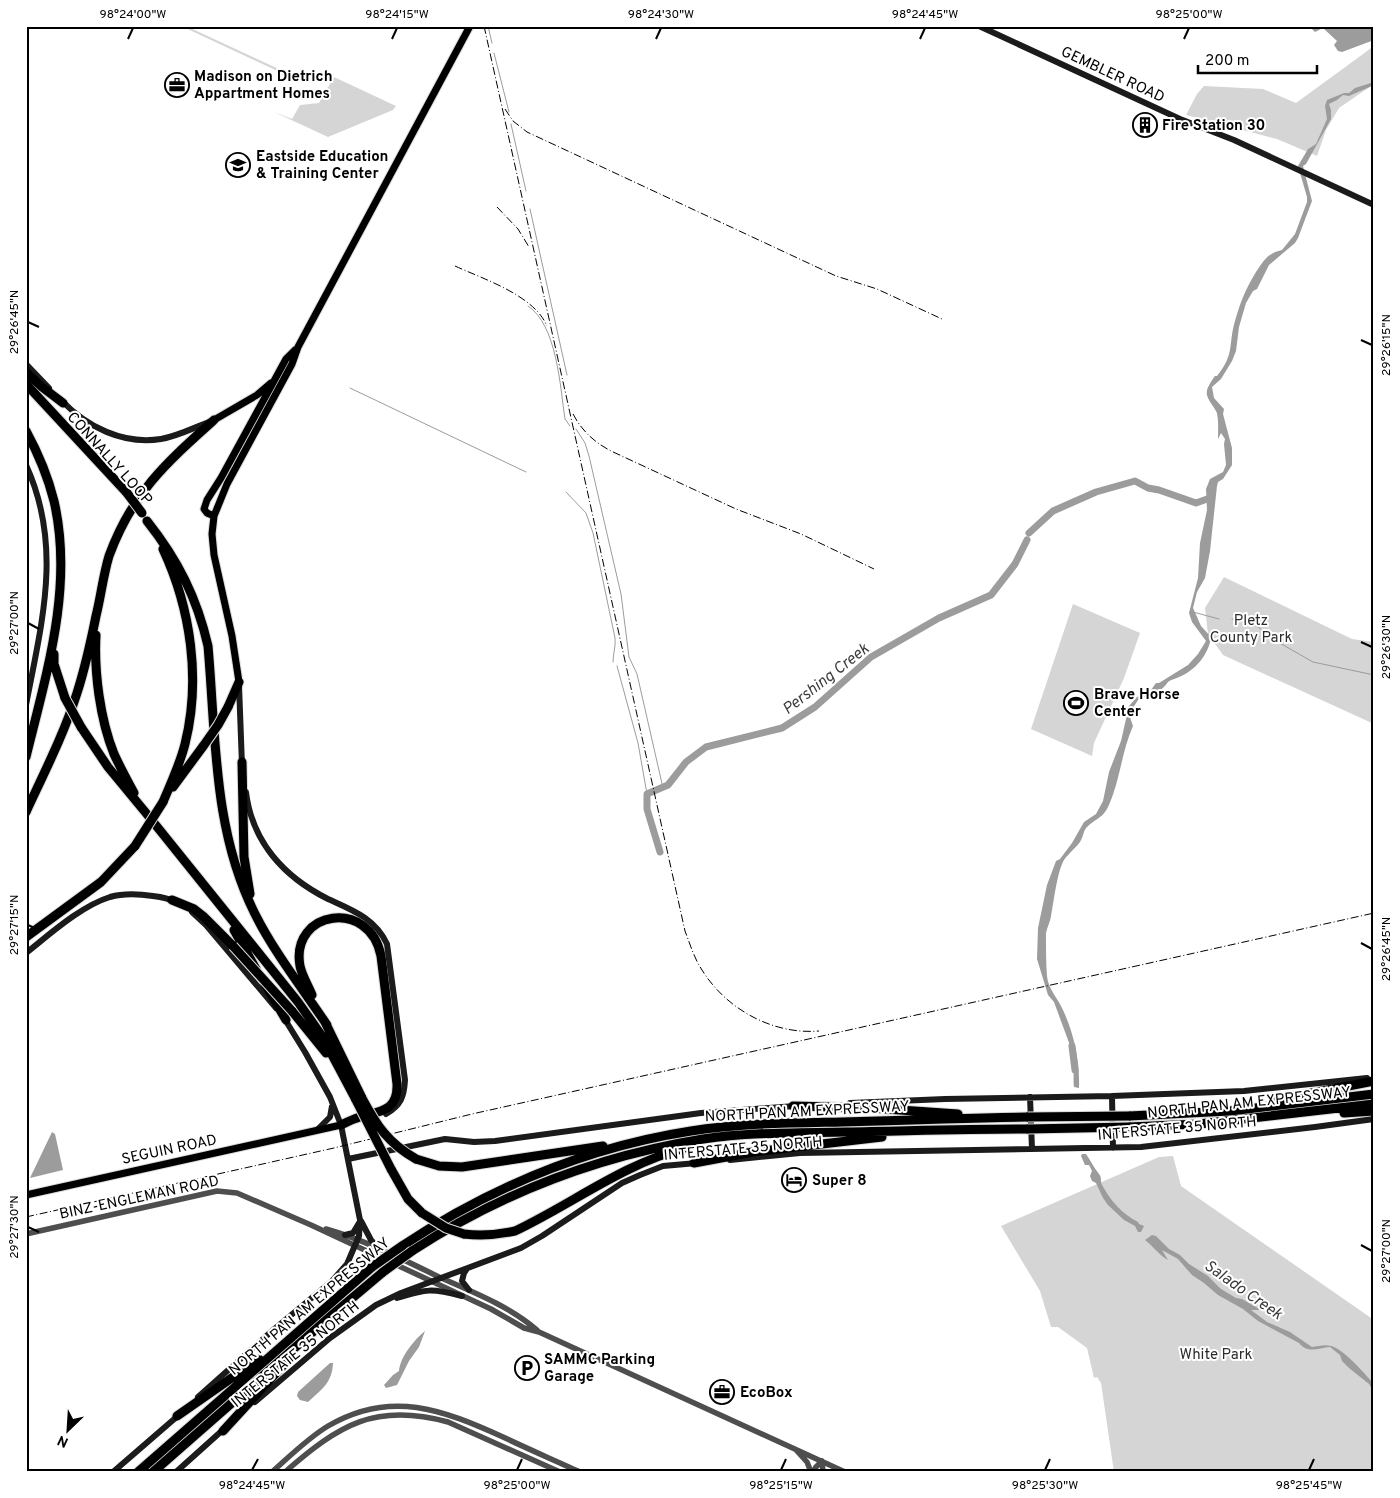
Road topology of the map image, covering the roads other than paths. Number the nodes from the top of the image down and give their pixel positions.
1 (470, 26) edge
2 (979, 26) edge
3 (1374, 205) edge
4 (298, 347) junction
5 (26, 364) edge
6 (26, 372) edge
7 (276, 378) junction
8 (26, 384) edge
9 (63, 403) junction
10 (214, 420) junction
11 (26, 430) edge
12 (26, 465) edge
13 (214, 516) junction
14 (144, 517) junction
15 (97, 614) junction
16 (54, 636) junction
17 (238, 682) junction
18 (26, 705) edge
19 (26, 758) edge
20 (242, 762) junction
21 (164, 802) junction
22 (26, 812) edge
23 (146, 813) junction
24 (172, 900) junction
25 (218, 902) junction
26 (255, 914) junction
27 (28, 936) edge
28 (26, 953) edge
29 (286, 1020) junction
30 (327, 1026) junction
31 (345, 1077) junction
32 (1374, 1079) edge
33 (1374, 1094) edge
34 (1112, 1096) junction
35 (1030, 1097) junction
36 (359, 1099) junction
37 (332, 1103) junction
38 (1374, 1104) edge
39 (793, 1106) junction
40 (1374, 1112) edge
41 (1198, 1113) junction
42 (1284, 1115) junction
43 (1005, 1118) junction
44 (1374, 1119) edge
45 (341, 1125) junction
46 (317, 1130) junction
47 (914, 1131) junction
48 (704, 1139) junction
49 (618, 1146) junction
50 (1114, 1148) junction
51 (1032, 1149) junction
52 (348, 1159) junction
53 (694, 1164) junction
54 (26, 1195) edge
55 (360, 1220) junction
56 (310, 1225) junction
57 (26, 1234) edge
58 (345, 1235) junction
59 (358, 1239) junction
60 (355, 1247) junction
61 (379, 1249) junction
62 (467, 1269) junction
63 (442, 1278) junction
64 (370, 1282) junction
65 (432, 1282) junction
66 (469, 1290) junction
67 (462, 1296) junction
68 (375, 1306) junction
69 (539, 1332) junction
70 (296, 1333) junction
71 (177, 1416) junction
72 (223, 1431) junction
73 (795, 1449) junction
74 (822, 1461) junction
75 (112, 1472) edge
76 (138, 1472) edge
77 (153, 1472) edge
78 (176, 1472) edge
79 (272, 1472) edge
80 (285, 1472) edge
81 (560, 1472) edge
82 (580, 1472) edge
83 (812, 1472) edge
84 (823, 1472) edge
85 (845, 1472) edge

1 - 4 main road
2 - 3 main road, GEMBLER ROAD
4 - 7 main road
4 - 13 main road
5 - 9 main road
6 - 9 highway
7 - 10 main road
7 - 13 main road
8 - 14 highway, CONNALLY LOOP, bridge
9 - 10 main road
10 - 15 highway
11 - 16 highway
12 - 18 main road
13 - 17 main road
14 - 21 highway, CONNALLY LOOP
14 - 26 highway
15 - 22 highway
15 - 23 highway
16 - 19 highway
16 - 23 highway, bridge
17 - 20 main road
17 - 21 highway, bridge
20 - 26 highway
20 - 45 main road
21 - 27 highway, CONNALLY LOOP, bridge
23 - 25 highway
24 - 28 main road
24 - 29 main road
24 - 31 highway, bridge
25 - 29 highway
25 - 31 highway
26 - 30 highway
29 - 37 main road
30 - 36 highway
30 - 45 highway
31 - 36 highway
32 - 34 main road, INTERSTATE 35 NORTH
32 - 41 highway
33 - 41 highway, NORTH PAN AM EXPRESSWAY
34 - 35 main road, INTERSTATE 35 NORTH
34 - 50 main road
35 - 39 main road, INTERSTATE 35 NORTH
35 - 51 main road
36 - 48 highway, bridge
36 - 49 highway, bridge
37 - 45 main road
37 - 46 main road
38 - 42 highway, NORTH PAN AM EXPRESSWAY
39 - 43 highway
39 - 52 main road, INTERSTATE 35 NORTH
40 - 42 highway
41 - 43 highway, NORTH PAN AM EXPRESSWAY, bridge
42 - 47 highway, NORTH PAN AM EXPRESSWAY, bridge
43 - 49 highway, NORTH PAN AM EXPRESSWAY
44 - 50 main road, INTERSTATE 35 NORTH
45 - 46 main road, SEGUIN ROAD
45 - 52 main road
46 - 54 main road, SEGUIN ROAD
47 - 48 highway, NORTH PAN AM EXPRESSWAY
47 - 53 highway
48 - 64 highway, NORTH PAN AM EXPRESSWAY, bridge
49 - 70 highway, NORTH PAN AM EXPRESSWAY, bridge
50 - 51 main road, INTERSTATE 35 NORTH
51 - 53 main road, INTERSTATE 35 NORTH
52 - 55 main road
53 - 62 main road, INTERSTATE 35 NORTH
55 - 58 main road
55 - 59 main road, INTERSTATE 35 NORTH
55 - 61 main road
56 - 57 street, BINZ-ENGLEMAN ROAD
56 - 58 street, BINZ-ENGLEMAN ROAD
56 - 60 street, BINZ-ENGLEMAN ROAD
58 - 59 street, BINZ-ENGLEMAN ROAD
59 - 60 main road, INTERSTATE 35 NORTH
59 - 61 street, BINZ-ENGLEMAN ROAD
60 - 65 street, BINZ-ENGLEMAN ROAD
60 - 71 main road, INTERSTATE 35 NORTH
61 - 63 street, BINZ-ENGLEMAN ROAD
62 - 63 main road, INTERSTATE 35 NORTH
62 - 66 main road
63 - 65 main road, INTERSTATE 35 NORTH
63 - 66 street, BINZ-ENGLEMAN ROAD
64 - 72 highway
64 - 77 highway, NORTH PAN AM EXPRESSWAY
65 - 67 street, BINZ-ENGLEMAN ROAD
65 - 68 main road, INTERSTATE 35 NORTH
66 - 69 street, BINZ-ENGLEMAN ROAD
67 - 68 main road
67 - 69 street, BINZ-ENGLEMAN ROAD
68 - 72 main road, INTERSTATE 35 NORTH
69 - 73 street, BINZ-ENGLEMAN ROAD
70 - 71 highway
70 - 76 highway, NORTH PAN AM EXPRESSWAY
71 - 75 main road, INTERSTATE 35 NORTH
72 - 78 main road, INTERSTATE 35 NORTH
73 - 74 street, BINZ-ENGLEMAN ROAD
73 - 83 street
74 - 83 street
74 - 84 street
74 - 85 street, BINZ-ENGLEMAN ROAD
79 - 82 street
80 - 81 street

